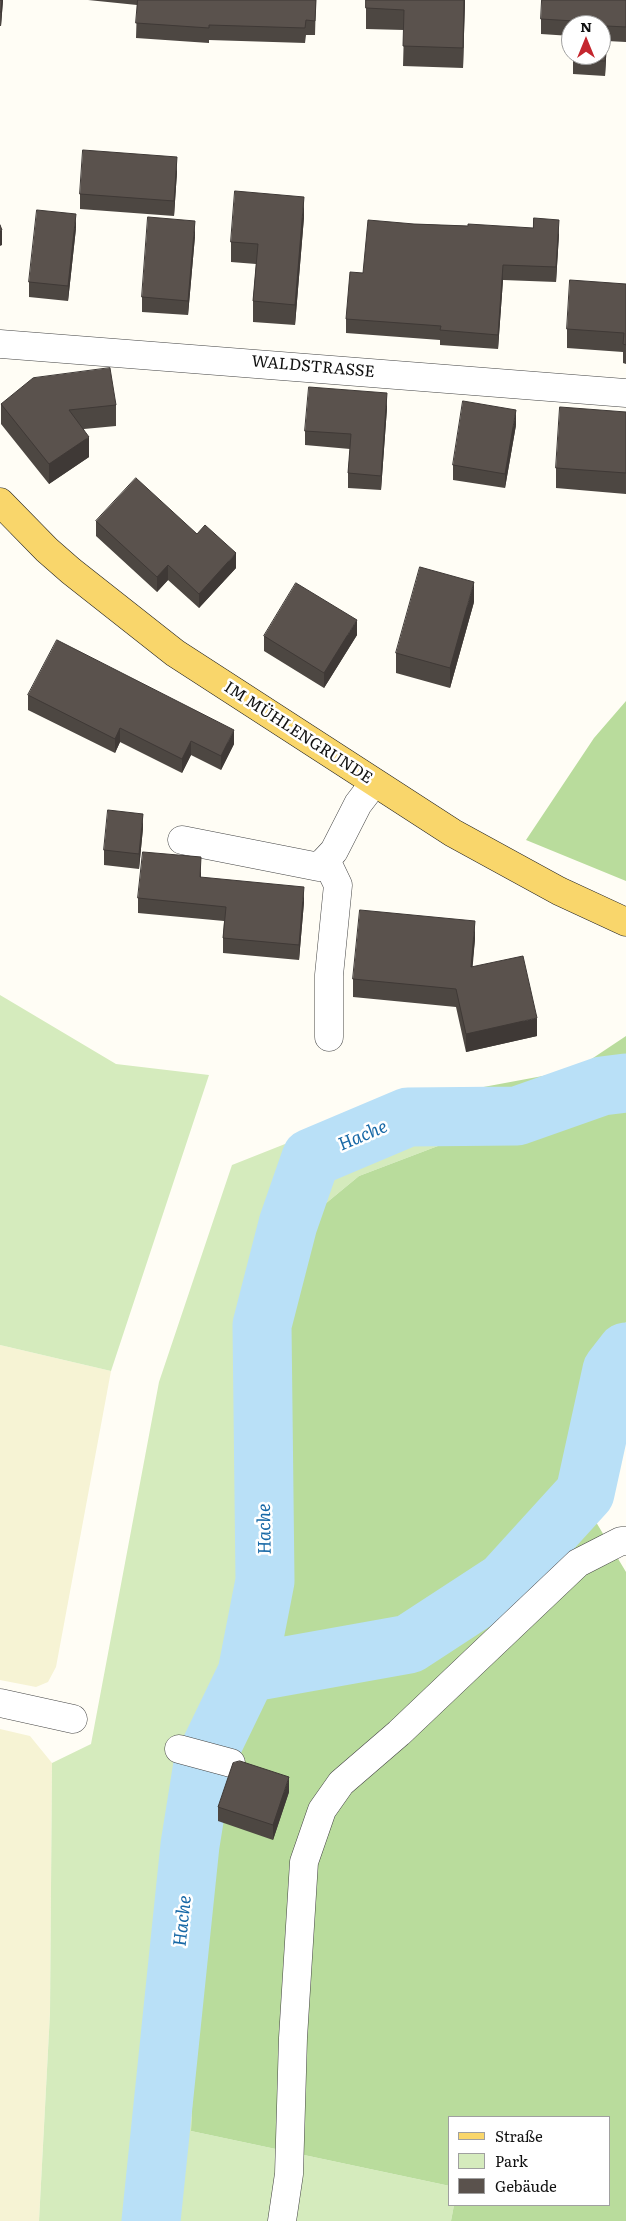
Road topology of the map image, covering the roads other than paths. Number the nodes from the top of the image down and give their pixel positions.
1 (0, 344) edge
2 (626, 393) edge
3 (0, 502) edge
4 (374, 783) junction
5 (182, 840) dead end
6 (326, 860) junction
7 (626, 922) edge
8 (329, 1036) dead end
9 (626, 1541) edge
10 (0, 1703) edge
11 (73, 1719) dead end
12 (180, 1749) dead end
13 (231, 1762) edge
14 (282, 2221) edge

1 - 2 street, WALDSTRASSE
3 - 4 main road, IM MÜHLENGRUNDE
4 - 6 street
4 - 7 main road, IM MÜHLENGRUNDE
5 - 6 street
6 - 8 street
9 - 14 street
10 - 11 street
12 - 13 street

